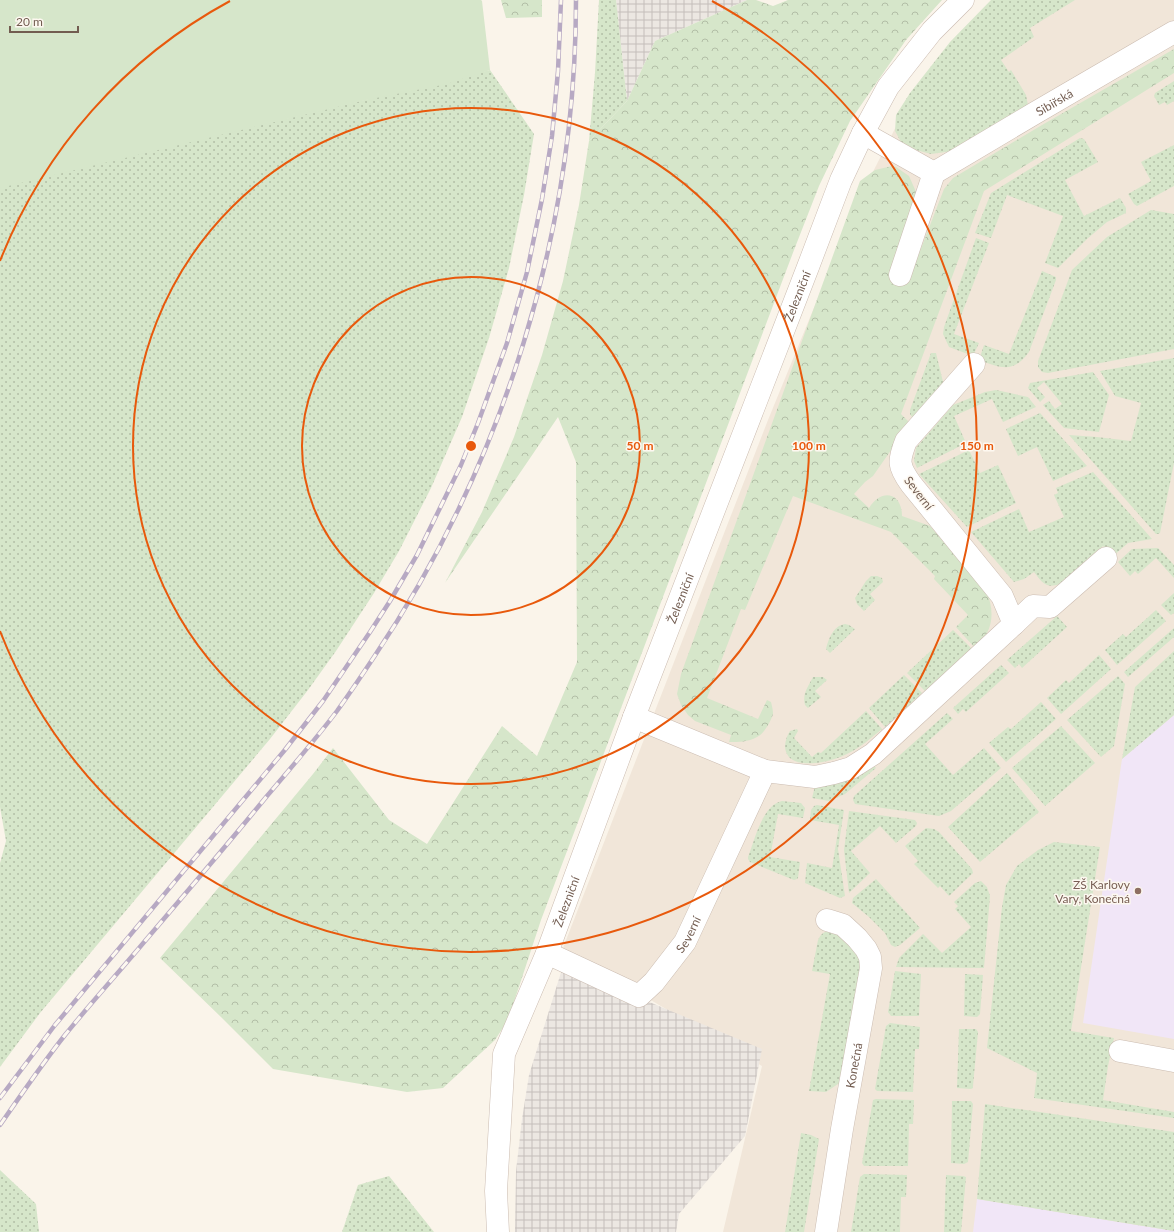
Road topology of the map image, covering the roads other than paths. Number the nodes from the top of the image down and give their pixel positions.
1 (963, 0) edge
2 (1174, 32) edge
3 (863, 133) junction
4 (934, 173) junction
5 (900, 275) dead end
6 (974, 364) dead end
7 (1106, 558) dead end
8 (1014, 624) junction
9 (634, 717) junction
10 (765, 770) junction
11 (827, 920) dead end
12 (547, 953) junction
13 (1120, 1051) dead end
14 (1174, 1061) edge
15 (498, 1232) edge
16 (826, 1232) edge

1 - 3 street, Železniční
2 - 4 street, Sibiřská
3 - 4 street
3 - 9 street, Železniční
4 - 5 street
6 - 8 street, Severní
7 - 8 street
8 - 10 street
9 - 10 street
9 - 12 street, Železniční
10 - 12 street, Severní
11 - 16 street, Konečná
12 - 15 street, Železniční
13 - 14 street

